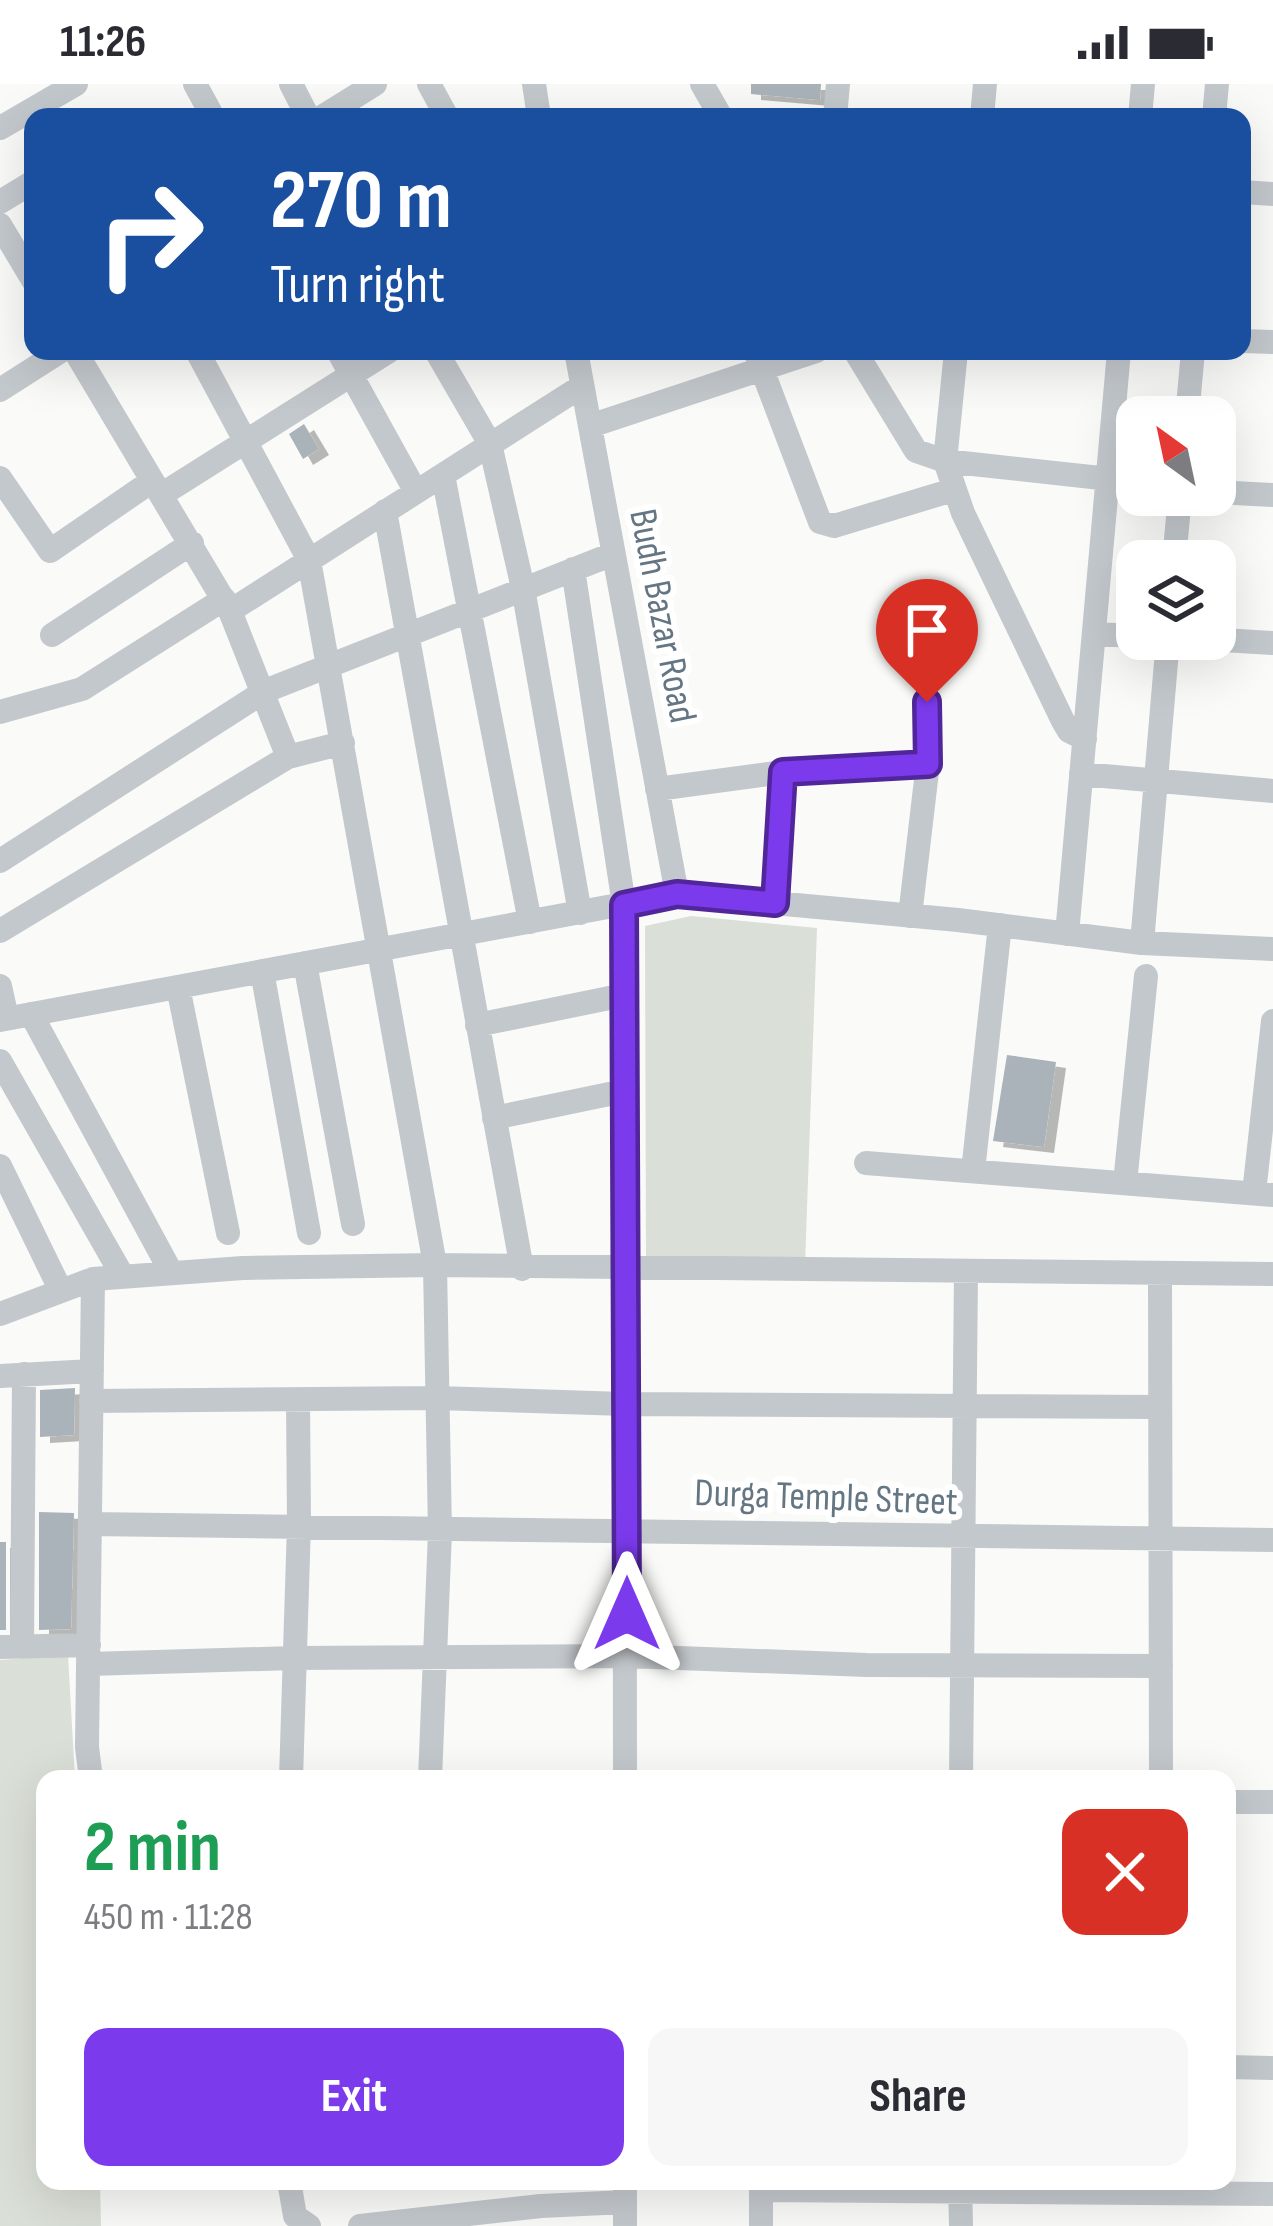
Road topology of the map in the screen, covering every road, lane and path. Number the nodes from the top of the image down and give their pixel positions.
1 (368, 86) edge
2 (335, 108) edge
3 (0, 225) edge
4 (24, 265) edge
5 (47, 360) edge
6 (80, 360) edge
7 (202, 360) edge
8 (343, 360) edge
9 (375, 360) edge
10 (441, 360) edge
11 (578, 360) edge
12 (759, 360) edge
13 (860, 360) edge
14 (955, 360) edge
15 (1118, 360) edge
16 (1192, 360) edge
17 (351, 375) junction
18 (582, 386) junction
19 (0, 390) edge
20 (1189, 396) edge
21 (590, 426) junction
22 (246, 442) junction
23 (490, 444) junction
24 (944, 461) junction
25 (442, 475) junction
26 (1106, 476) junction
27 (0, 478) edge
28 (1116, 478) edge
29 (157, 488) junction
30 (953, 490) junction
31 (416, 492) junction
32 (1236, 493) edge
33 (1273, 495) edge
34 (386, 511) junction
35 (192, 543) junction
36 (613, 554) junction
37 (310, 560) junction
38 (573, 569) junction
39 (523, 588) junction
40 (227, 605) junction
41 (469, 610) junction
42 (407, 633) junction
43 (1094, 634) junction
44 (52, 635) dead end
45 (1116, 635) edge
46 (1236, 641) edge
47 (1273, 643) edge
48 (1166, 660) edge
49 (327, 665) junction
50 (265, 691) junction
51 (927, 702) dead end
52 (3, 704) edge
53 (1085, 739) junction
54 (343, 743) junction
55 (288, 757) junction
56 (928, 764) junction
57 (783, 772) junction
58 (1082, 774) junction
59 (1156, 782) junction
60 (657, 789) junction
61 (1273, 791) edge
62 (0, 861) edge
63 (677, 894) junction
64 (775, 903) junction
65 (624, 905) junction
66 (580, 913) junction
67 (910, 916) junction
68 (530, 922) junction
69 (1000, 925) junction
70 (0, 931) edge
71 (1067, 934) junction
72 (460, 935) junction
73 (1142, 943) junction
74 (381, 950) junction
75 (1273, 950) edge
76 (304, 964) junction
77 (262, 971) junction
78 (1146, 976) dead end
79 (0, 986) edge
80 (178, 987) junction
81 (624, 995) junction
82 (13, 1017) edge
83 (1273, 1021) edge
84 (477, 1025) junction
85 (0, 1061) edge
86 (624, 1091) junction
87 (494, 1118) junction
88 (866, 1162) dead end
89 (0, 1166) edge
90 (973, 1171) junction
91 (1125, 1183) junction
92 (1263, 1194) edge
93 (353, 1223) dead end
94 (228, 1233) dead end
95 (309, 1233) dead end
96 (436, 1265) junction
97 (522, 1269) junction
98 (624, 1270) junction
99 (171, 1272) junction
100 (966, 1272) junction
101 (1160, 1274) junction
102 (1273, 1274) edge
103 (122, 1275) junction
104 (93, 1280) junction
105 (60, 1289) junction
106 (0, 1314) edge
107 (92, 1371) junction
108 (12, 1375) edge
109 (437, 1398) junction
110 (91, 1400) junction
111 (298, 1400) junction
112 (624, 1404) junction
113 (964, 1406) junction
114 (1160, 1407) junction
115 (90, 1524) junction
116 (299, 1524) junction
117 (626, 1529) junction
118 (440, 1532) junction
119 (963, 1538) junction
120 (1160, 1539) junction
121 (1273, 1540) edge
122 (11, 1647) edge
123 (89, 1654) junction
124 (627, 1656) junction
125 (293, 1658) junction
126 (435, 1660) junction
127 (962, 1666) junction
128 (1161, 1666) junction
129 (91, 1770) edge
130 (291, 1770) edge
131 (430, 1770) edge
132 (625, 1770) edge
133 (961, 1770) edge
134 (1161, 1770) edge
135 (1236, 1802) edge
136 (1273, 1802) edge
137 (1236, 2067) edge
138 (1273, 2068) edge
139 (291, 2190) edge
140 (761, 2190) edge
141 (961, 2190) edge
142 (1117, 2190) edge
143 (594, 2192) edge
144 (1273, 2194) edge
145 (625, 2203) edge
146 (309, 2226) edge
147 (360, 2226) edge
148 (760, 2226) edge
149 (961, 2226) edge

1 - 2 street
3 - 4 street
5 - 19 street
6 - 29 street
7 - 22 street
8 - 17 street
9 - 17 street
10 - 23 street
11 - 18 street, Budh Bazar Road
12 - 21 street
12 - 30 street
13 - 24 street
14 - 24 street
15 - 26 street
16 - 20 street
17 - 22 street
17 - 31 street
18 - 21 street, Budh Bazar Road
18 - 23 street
21 - 36 street, Budh Bazar Road
22 - 29 street
22 - 37 street
23 - 25 street
23 - 39 street
24 - 26 street
24 - 30 street
25 - 31 street
25 - 41 street
26 - 28 street
26 - 43 street
27 - 29 street
29 - 35 street
30 - 53 street
31 - 34 street
32 - 33 street
34 - 37 street
34 - 42 street
35 - 40 street
35 - 44 street
36 - 38 street
36 - 60 street, Budh Bazar Road
37 - 40 street
37 - 49 street
38 - 39 street
38 - 65 street
39 - 41 street
39 - 66 street
40 - 50 street
40 - 52 street
41 - 42 street
41 - 68 street
42 - 49 street
42 - 72 street
43 - 45 street
43 - 53 street
46 - 47 street
48 - 59 street
49 - 50 street
49 - 54 street
50 - 55 street
50 - 62 street
51 - 56 street
53 - 58 street
54 - 55 street
54 - 74 street
55 - 70 street
56 - 57 street
56 - 67 street
57 - 60 street
57 - 64 street
58 - 59 street
58 - 71 street
59 - 61 street
59 - 73 street
60 - 63 street, Budh Bazar Road
63 - 64 street
63 - 65 street
64 - 67 street
65 - 66 street
65 - 81 street
66 - 68 street
67 - 69 street
68 - 72 street
69 - 71 street
69 - 90 street
71 - 73 street
72 - 74 street
72 - 84 street
73 - 75 street
74 - 76 street
74 - 96 street
76 - 77 street
76 - 93 street
77 - 80 street
77 - 95 street
78 - 91 street
79 - 82 street
80 - 82 street
80 - 94 street
81 - 84 street
81 - 86 street
82 - 99 street
83 - 92 street
84 - 87 street
85 - 103 street
86 - 87 street
86 - 98 street
87 - 97 street
88 - 90 street
89 - 105 street
90 - 91 street
91 - 92 street
96 - 97 street
96 - 99 street
96 - 109 street
97 - 98 street
98 - 100 street
98 - 112 street
99 - 103 street
100 - 101 street
100 - 113 street
101 - 102 street
101 - 114 street
103 - 104 street
104 - 105 street
104 - 107 street
105 - 106 street
107 - 108 street
107 - 110 street
108 - 122 street
109 - 111 street
109 - 112 street
109 - 118 street
110 - 111 street
110 - 115 street
111 - 116 street
112 - 113 street
112 - 117 street
113 - 114 street
113 - 119 street
114 - 120 street
115 - 116 street, Durga Temple Street
115 - 123 street
116 - 118 street, Durga Temple Street
116 - 125 street
117 - 118 street, Durga Temple Street
117 - 119 street, Durga Temple Street
117 - 124 street
118 - 126 street
119 - 120 street, Durga Temple Street
119 - 127 street
120 - 121 street, Durga Temple Street
120 - 128 street
122 - 123 street
123 - 125 street
123 - 129 street
124 - 126 street
124 - 127 street
124 - 132 street
125 - 126 street
125 - 130 street
126 - 131 street
127 - 128 street
127 - 133 street
128 - 134 street
135 - 136 street
137 - 138 street
139 - 146 street
140 - 148 street
141 - 149 street
142 - 144 street
143 - 145 street
143 - 147 street

